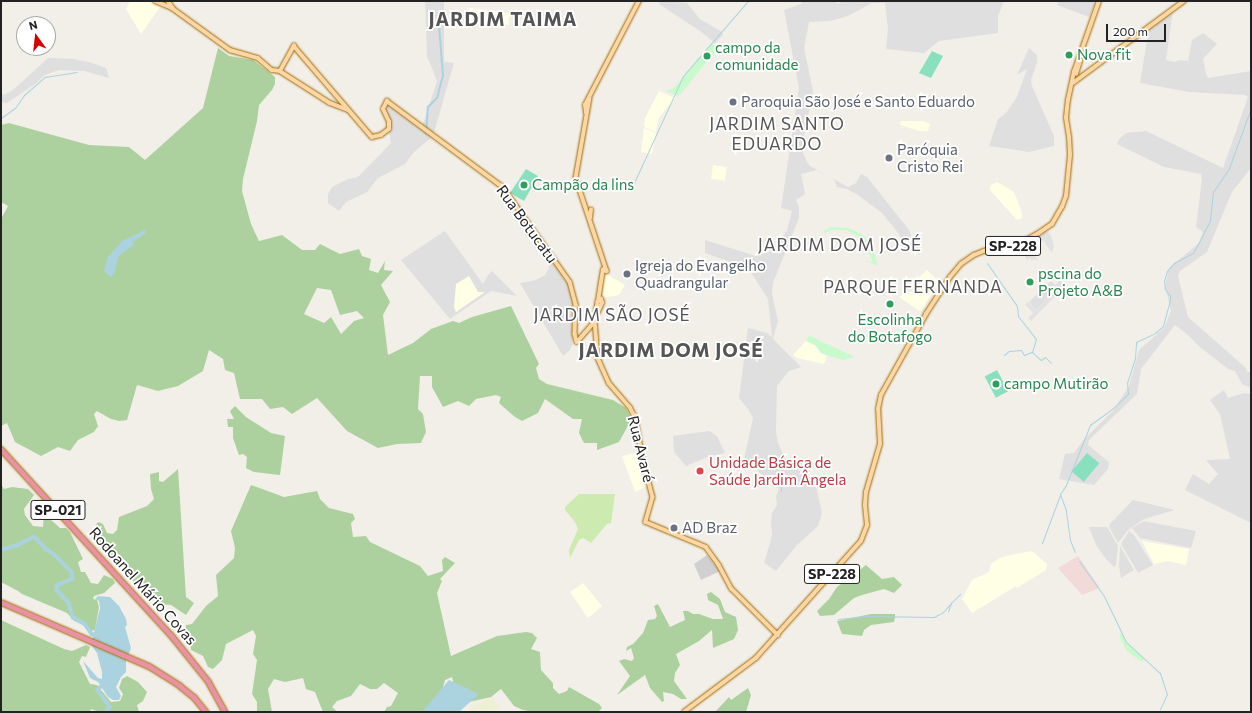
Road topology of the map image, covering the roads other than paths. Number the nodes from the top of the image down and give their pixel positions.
1 (155, 1) edge
2 (639, 1) edge
3 (1100, 1) edge
4 (1181, 1) edge
5 (1184, 1) edge
6 (166, 3) edge
7 (280, 71) junction
8 (1076, 75) junction
9 (1069, 93) junction
10 (348, 110) junction
11 (584, 202) junction
12 (583, 210) dead end
13 (591, 210) dead end
14 (590, 218) junction
15 (595, 321) junction
16 (1, 448) edge
17 (1, 602) edge
18 (778, 635) junction
19 (206, 712) edge
20 (225, 712) edge
21 (684, 712) edge

1 - 6 main road
2 - 11 main road
3 - 8 main road, SP-228
4 - 8 main road
5 - 8 main road
6 - 7 main road
7 - 10 main road
7 - 10 main road
8 - 9 main road, SP-228
8 - 9 main road, SP-228
9 - 18 main road, SP-228
10 - 15 main road, Rua Botucatu
11 - 12 main road
11 - 14 main road
13 - 14 main road
14 - 15 main road, Rua Avaré
15 - 18 main road, Rua Avaré
16 - 20 highway, Rodoanel Mário Covas / SP-021
17 - 19 highway
18 - 21 main road, SP-228

